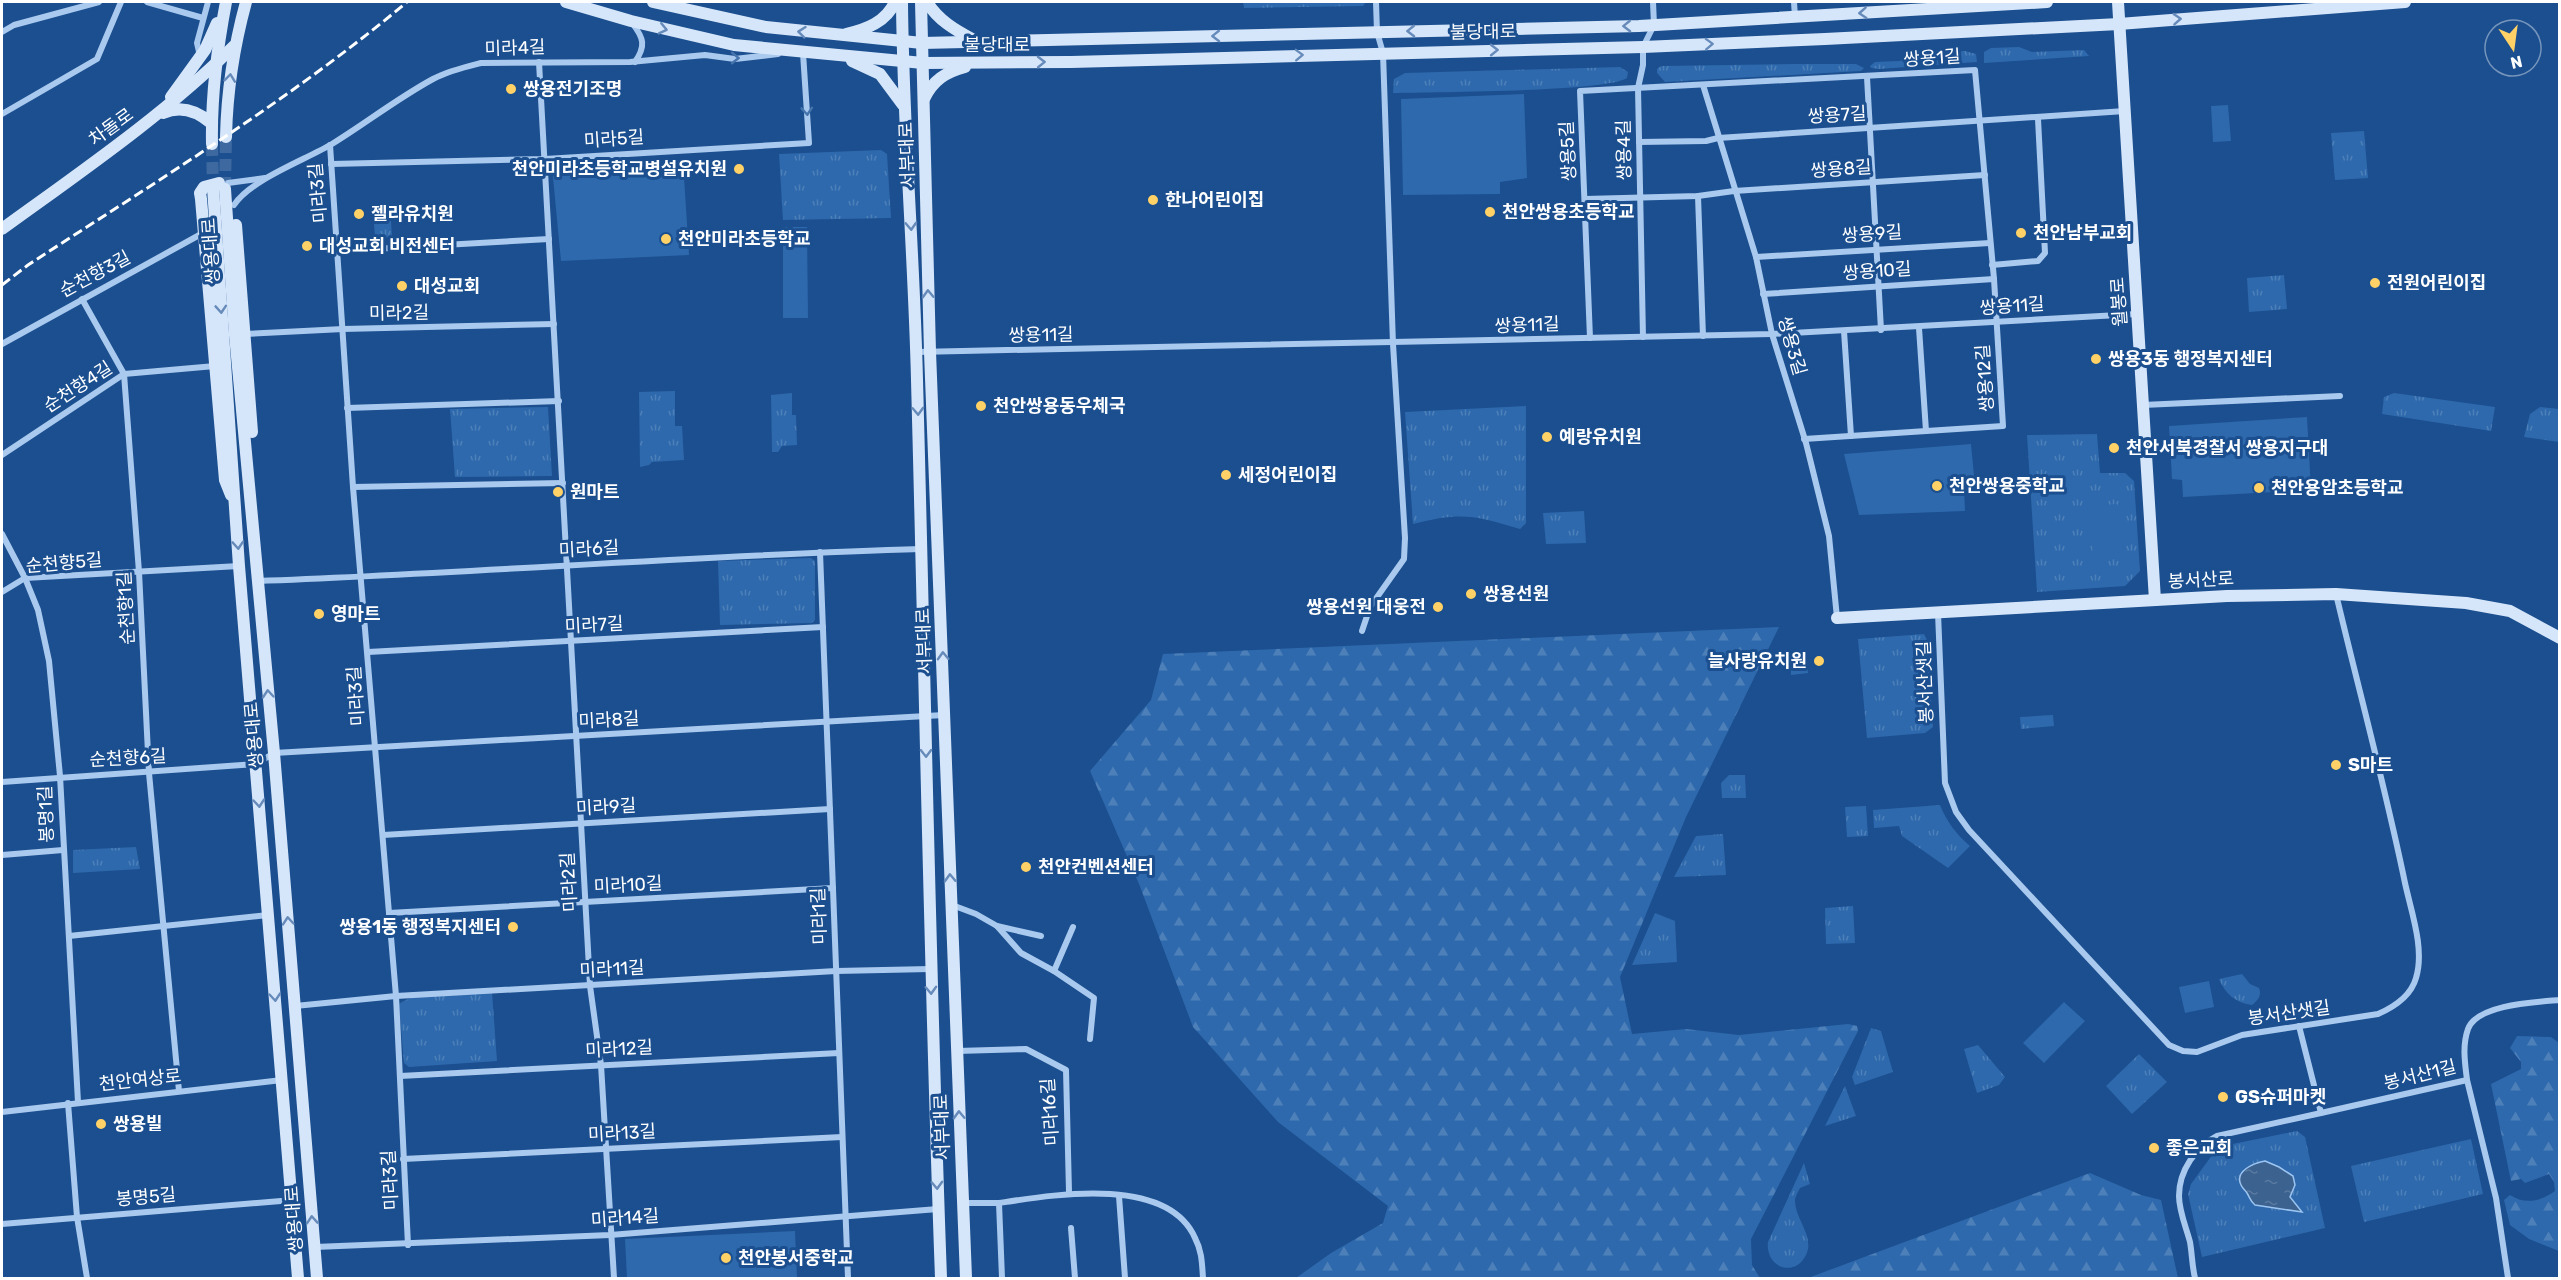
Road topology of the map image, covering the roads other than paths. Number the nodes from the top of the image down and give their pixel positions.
1 (99, 2) edge
2 (121, 2) edge
3 (147, 2) edge
4 (208, 2) edge
5 (246, 2) edge
6 (566, 2) edge
7 (653, 2) edge
8 (895, 2) edge
9 (902, 2) edge
10 (921, 2) edge
11 (927, 2) edge
12 (1376, 2) edge
13 (1653, 2) edge
14 (1794, 2) edge
15 (2048, 2) edge
16 (2118, 2) edge
17 (2405, 2) edge
18 (226, 3) edge
19 (203, 18) junction
20 (1795, 18) junction
21 (631, 21) junction
22 (2119, 24) junction
23 (1654, 25) junction
24 (2, 32) edge
25 (1377, 32) junction
26 (836, 36) junction
27 (903, 42) junction
28 (978, 42) junction
29 (1645, 42) junction
30 (922, 43) junction
31 (234, 46) junction
32 (797, 52) junction
33 (1383, 53) junction
34 (828, 55) junction
35 (200, 57) junction
36 (539, 62) junction
37 (635, 62) junction
38 (902, 62) junction
39 (982, 62) junction
40 (922, 63) junction
41 (215, 65) junction
42 (1866, 77) junction
43 (1702, 86) junction
44 (1638, 88) junction
45 (923, 100) junction
46 (904, 107) junction
47 (2125, 111) junction
48 (2, 114) edge
49 (157, 116) junction
50 (2038, 119) junction
51 (1981, 121) junction
52 (211, 123) junction
53 (1870, 128) junction
54 (226, 136) tunnel mouth
55 (1718, 138) junction
56 (1639, 142) junction
57 (212, 144) tunnel mouth
58 (330, 145) junction
59 (545, 159) junction
60 (331, 164) junction
61 (1985, 175) junction
62 (268, 178) junction
63 (1873, 182) junction
64 (222, 187) junction
65 (1734, 191) junction
66 (1640, 196) junction
67 (1698, 196) junction
68 (1585, 199) junction
69 (234, 205) junction
70 (2, 229) edge
71 (203, 233) junction
72 (549, 239) junction
73 (1990, 243) junction
74 (1876, 249) junction
75 (338, 251) junction
76 (1756, 257) junction
77 (1992, 265) junction
78 (1994, 279) junction
79 (1877, 286) junction
80 (1763, 294) junction
81 (82, 299) junction
82 (2138, 314) junction
83 (1995, 322) junction
84 (554, 324) junction
85 (1919, 328) junction
86 (343, 329) junction
87 (1881, 330) junction
88 (1844, 332) junction
89 (244, 334) junction
90 (1772, 334) junction
91 (1703, 336) junction
92 (1643, 337) junction
93 (1590, 338) junction
94 (2, 344) edge
95 (1393, 344) junction
96 (917, 352) junction
97 (930, 352) junction
98 (215, 366) junction
99 (124, 374) junction
100 (2340, 396) dead end
101 (559, 401) junction
102 (2143, 405) junction
103 (346, 408) junction
104 (1926, 431) junction
105 (1851, 436) junction
106 (1804, 439) junction
107 (2, 455) edge
108 (563, 483) junction
109 (352, 488) junction
110 (235, 504) junction
111 (252, 526) junction
112 (2, 534) edge
113 (922, 549) junction
114 (820, 552) junction
115 (566, 565) junction
116 (239, 566) junction
117 (139, 572) junction
118 (362, 577) junction
119 (25, 578) junction
120 (257, 581) junction
121 (2, 592) edge
122 (2336, 594) junction
123 (2155, 598) junction
124 (1938, 613) junction
125 (1837, 615) junction
126 (822, 627) junction
127 (2559, 630) edge
128 (1362, 631) dead end
129 (2559, 638) edge
130 (571, 641) junction
131 (368, 652) junction
132 (945, 715) junction
133 (925, 716) junction
134 (826, 723) junction
135 (576, 737) junction
136 (375, 747) junction
137 (274, 753) junction
138 (256, 764) junction
139 (149, 773) junction
140 (60, 776) junction
141 (2, 782) edge
142 (831, 810) junction
143 (581, 823) junction
144 (383, 835) junction
145 (63, 850) junction
146 (2, 855) edge
147 (833, 888) junction
148 (586, 903) junction
149 (951, 904) junction
150 (389, 913) junction
151 (268, 915) junction
152 (997, 926) junction
153 (164, 927) junction
154 (1073, 927) dead end
155 (69, 936) junction
156 (1041, 936) dead end
157 (930, 969) junction
158 (836, 971) junction
159 (1054, 971) junction
160 (590, 986) junction
161 (396, 996) junction
162 (2559, 1000) edge
163 (295, 1006) junction
164 (2299, 1026) junction
165 (1090, 1039) dead end
166 (956, 1051) junction
167 (839, 1053) junction
168 (601, 1065) junction
169 (400, 1076) junction
170 (282, 1080) junction
171 (2467, 1080) junction
172 (179, 1091) junction
173 (78, 1102) junction
174 (69, 1103) junction
175 (2, 1112) edge
176 (2321, 1113) junction
177 (842, 1137) junction
178 (606, 1149) junction
179 (404, 1159) junction
180 (1069, 1192) junction
181 (1119, 1196) junction
182 (293, 1200) junction
183 (963, 1203) junction
184 (999, 1203) junction
185 (938, 1209) junction
186 (845, 1216) junction
187 (77, 1217) junction
188 (2, 1224) edge
189 (1071, 1228) dead end
190 (610, 1234) junction
191 (408, 1245) junction
192 (314, 1247) junction
193 (87, 1278) edge
194 (298, 1278) edge
195 (317, 1278) edge
196 (614, 1278) edge
197 (848, 1278) edge
198 (941, 1278) edge
199 (966, 1278) edge
200 (1002, 1278) edge
201 (1075, 1278) edge
202 (1125, 1278) edge
203 (1203, 1278) edge
204 (2194, 1278) edge
205 (2508, 1278) edge

1 - 24 street
2 - 48 street
3 - 19 street
4 - 19 street
5 - 31 main road
6 - 21 main road, 불당대로
26 -> 7 main road, 불당대로
8 - 26 main road
9 - 27 main road, 서부대로
10 - 30 main road, 서부대로
11 - 28 main road
12 - 25 street
13 - 23 street
14 - 20 street
15 -> 20 main road, 불당대로
16 - 22 main road, 월봉로
22 -> 17 main road, 불당대로
18 - 35 main road
18 - 41 main road
19 - 35 street
20 - 23 main road, 불당대로
21 -> 32 main road, 불당대로
21 - 37 street
29 -> 22 main road, 불당대로
22 - 47 main road, 월봉로
23 -> 25 main road, 불당대로
23 - 29 street
25 -> 28 main road, 불당대로
25 - 33 street
26 - 27 main road, 불당대로
27 - 30 main road, 불당대로
27 - 38 main road, 서부대로
28 - 30 main road, 불당대로
33 -> 29 main road, 불당대로
29 - 44 street, 쌍용4길
30 - 40 main road, 서부대로
31 - 41 main road, 차돌로
54 -> 31 main road
32 - 34 main road, 불당대로
37 -> 32 street, 미라4길
32 -> 59 street, 미라5길
39 -> 33 main road, 불당대로
33 - 95 street
34 - 38 main road, 불당대로
34 - 46 main road
35 - 49 main road
36 - 37 street, 미라4길
36 - 58 street, 미라4길
36 - 59 street, 미라2길
38 - 40 main road, 불당대로
38 - 46 main road, 서부대로
39 - 40 main road, 불당대로
39 - 45 main road
40 - 45 main road, 서부대로
41 - 49 main road, 차돌로
41 - 52 main road
42 - 43 street, 쌍용1길
42 - 51 street, 쌍용1길
42 - 53 street
43 - 44 street, 쌍용1길
43 - 55 street, 쌍용3길
44 - 56 street, 쌍용4길
44 - 68 street, 쌍용5길
97 -> 45 main road, 서부대로
46 -> 96 main road, 서부대로
47 - 50 street, 쌍용7길
47 - 82 main road, 월봉로
49 - 52 main road
49 - 70 main road, 차돌로
50 - 51 street, 쌍용7길
50 - 77 street
51 - 53 street, 쌍용7길
51 - 61 street, 쌍용1길
52 - 57 main road
53 - 55 street, 쌍용7길
53 - 63 street
55 - 56 street, 쌍용7길
55 - 65 street, 쌍용3길
56 - 66 street, 쌍용4길
58 - 60 street, 미라3길
58 - 62 street, 미라4길
59 - 60 street, 미라5길
59 - 72 street, 미라2길
60 - 75 street, 미라3길
61 - 63 street, 쌍용8길
61 - 73 street, 쌍용1길
62 - 64 street
62 - 69 street, 미라4길
63 - 65 street, 쌍용8길
63 - 74 street
64 - 69 main road
64 - 71 main road
64 -> 110 main road, 쌍용대로
64 - 111 main road, 쌍용대로
65 - 67 street, 쌍용8길
65 - 76 street, 쌍용3길
66 - 67 street, 쌍용8길
66 - 68 street, 쌍용8길
66 - 92 street, 쌍용4길
67 - 91 street
68 - 93 street, 쌍용5길
69 - 89 main road
71 - 81 street, 순천향3길
71 - 98 main road
72 - 75 street
72 - 84 street, 미라2길
73 - 74 street, 쌍용9길
73 - 77 street, 쌍용1길
74 - 76 street, 쌍용9길
74 - 79 street
75 - 86 street, 미라3길
76 - 80 street, 쌍용3길
77 - 78 street, 쌍용1길
78 - 79 street, 쌍용10길
78 - 83 street, 쌍용1길
79 - 80 street, 쌍용10길
79 - 87 street
80 - 90 street, 쌍용3길
81 - 94 street, 순천향3길
81 - 99 street, 순천향1길
82 - 83 street, 쌍용11길
82 - 102 main road, 월봉로
83 - 85 street, 쌍용11길
83 - 104 street, 쌍용12길
84 - 86 street, 미라2길
84 - 101 street, 미라2길
85 - 87 street, 쌍용11길
85 - 104 street
86 - 89 street, 미라2길
86 - 103 street, 미라3길
87 - 88 street, 쌍용11길
88 - 90 street, 쌍용11길
88 - 105 street
89 - 111 main road
90 - 91 street, 쌍용11길
90 - 106 street, 쌍용3길
91 - 92 street, 쌍용11길
92 - 93 street, 쌍용11길
93 - 95 street, 쌍용11길
95 - 97 street, 쌍용11길
95 - 128 street
96 - 97 street, 쌍용11길
96 -> 113 main road, 서부대로
132 -> 97 main road, 서부대로
98 - 99 street, 순천향4길
98 - 110 main road
99 - 107 street, 순천향4길
99 - 117 street, 순천향1길
100 - 102 street
101 - 103 street
101 - 108 street, 미라2길
102 - 123 main road, 월봉로
103 - 109 street, 미라3길
104 - 105 street, 쌍용12길
105 - 106 street, 쌍용12길
106 - 125 street, 쌍용3길
108 - 109 street
108 - 115 street, 미라2길
109 - 118 street, 미라3길
110 -> 116 main road, 쌍용대로
111 - 120 main road, 쌍용대로
112 - 119 street, 봉명1길
113 - 114 street, 미라6길
113 - 133 main road, 서부대로
114 - 115 street, 미라6길
114 - 126 street, 미라1길
115 - 118 street, 미라6길
115 - 130 street, 미라2길
116 - 117 street, 순천향5길
116 - 138 main road, 쌍용대로
117 - 119 street, 순천향5길
117 - 139 street, 순천향1길
118 - 120 street, 미라6길
118 - 131 street, 미라3길
119 - 121 street, 순천향5길
119 - 140 street, 봉명1길
137 -> 120 main road, 쌍용대로
122 - 123 main road, 봉서산로
122 - 129 main road, 봉서산로
122 - 164 street, 봉서산샛길
123 - 124 main road, 봉서산로
123 - 125 main road, 봉서산로
123 - 127 main road, 봉서산로
124 - 125 main road, 봉서산로
124 - 164 street, 봉서산샛길
126 - 130 street, 미라7길
126 - 134 street, 미라1길
130 - 131 street, 미라7길
130 - 135 street, 미라2길
131 - 136 street, 미라3길
132 - 133 street, 미라8길
149 -> 132 main road, 서부대로
133 - 134 street, 미라8길
133 -> 157 main road, 서부대로
134 - 135 street, 미라8길
134 - 142 street, 미라1길
135 - 136 street, 미라8길
135 - 143 street, 미라2길
136 - 137 street, 미라8길
136 - 144 street, 미라3길
137 - 138 street
163 -> 137 main road, 쌍용대로
138 - 139 street, 순천향6길
138 -> 151 main road, 쌍용대로
139 - 140 street, 순천향6길
139 - 153 street, 순천향1길
140 - 141 street, 순천향6길
140 - 145 street, 봉명1길
142 - 143 street, 미라9길
142 - 147 street, 미라1길
143 - 144 street, 미라9길
143 - 148 street, 미라2길
144 - 150 street, 미라3길
145 - 146 street
145 - 155 street, 봉명1길
147 - 148 street, 미라10길
147 - 158 street, 미라1길
148 - 150 street, 미라10길
148 - 160 street, 미라2길
149 - 152 street
149 - 166 main road, 서부대로
150 - 161 street, 미라3길
151 - 153 street
151 -> 170 main road, 쌍용대로
152 - 156 street
152 - 159 street
153 - 155 street
153 - 172 street, 순천향1길
154 - 159 street
155 - 173 street, 봉명1길
157 - 158 street, 미라11길
157 -> 185 main road, 서부대로
158 - 160 street, 미라11길
158 - 167 street, 미라1길
159 - 165 street
160 - 161 street, 미라11길
160 - 168 street, 미라2길
161 - 163 street, 미라11길
161 - 169 street, 미라3길
162 - 171 street, 봉서산1길
192 -> 163 main road, 쌍용대로
164 - 176 street
166 - 180 street, 미라16길
183 -> 166 main road, 서부대로
167 - 168 street, 미라12길
167 - 177 street, 미라1길
168 - 169 street, 미라12길
168 - 178 street, 미라2길
169 - 179 street, 미라3길
170 - 172 street, 천안여상로
170 - 182 main road, 쌍용대로
171 - 176 street, 봉서산1길
171 - 205 street
172 - 173 street, 천안여상로
173 - 174 street, 천안여상로
174 - 175 street, 천안여상로
174 - 187 street
176 - 204 street, 봉서산1길
177 - 178 street, 미라13길
177 - 186 street, 미라1길
178 - 179 street, 미라13길
178 - 190 street, 미라2길
179 - 191 street, 미라3길
180 - 181 street
180 - 184 street
181 - 202 street
181 - 203 street
182 - 187 street, 봉명5길
182 - 194 main road, 쌍용대로
183 - 184 street
183 - 199 main road, 서부대로
184 - 200 street
185 - 186 street, 미라14길
185 - 198 main road, 서부대로
186 - 190 street, 미라14길
186 - 197 street, 미라1길
187 - 188 street, 봉명5길
187 - 193 street
189 - 201 street
190 - 191 street, 미라14길
190 - 196 street, 미라2길
191 - 192 street, 미라14길
192 - 195 main road, 쌍용대로

